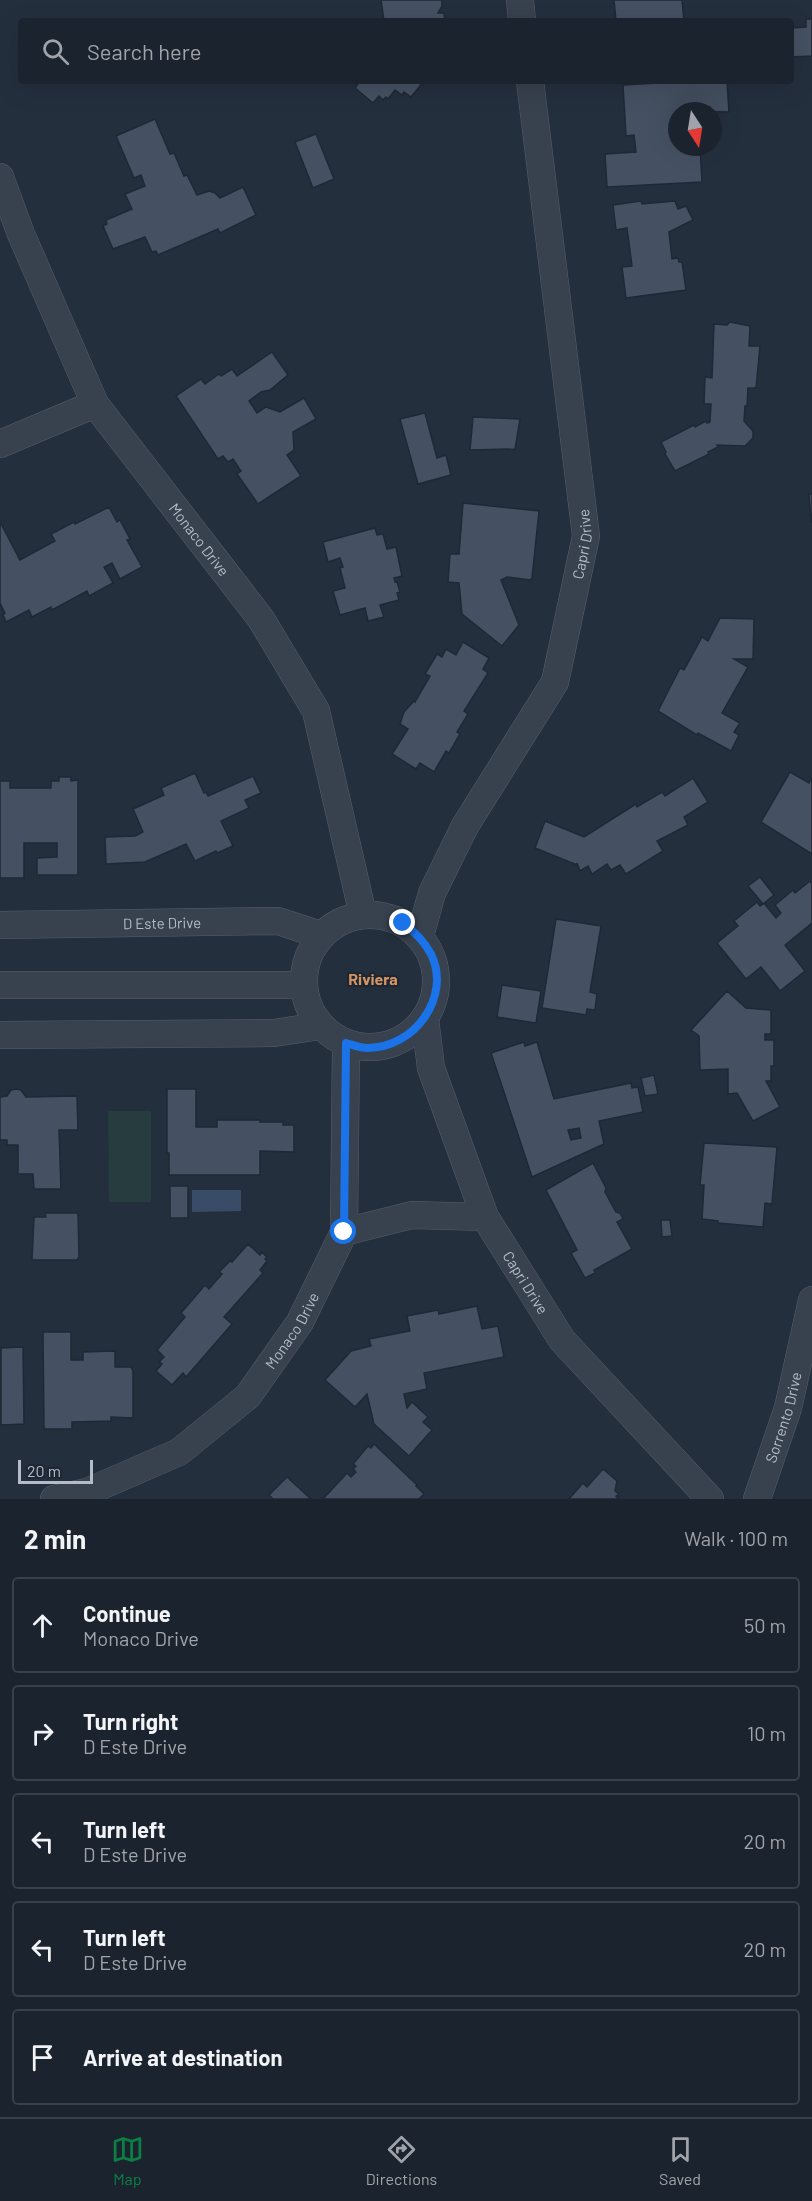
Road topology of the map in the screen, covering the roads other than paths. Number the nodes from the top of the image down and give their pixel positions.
1 (520, 0) edge
2 (522, 18) edge
3 (530, 84) edge
4 (0, 177) edge
5 (94, 404) junction
6 (0, 444) edge
7 (363, 915) junction
8 (0, 925) edge
9 (321, 935) junction
10 (420, 936) junction
11 (303, 984) junction
12 (0, 985) edge
13 (425, 1019) junction
14 (320, 1026) junction
15 (0, 1035) edge
16 (346, 1043) junction
17 (485, 1217) junction
18 (344, 1232) junction
19 (812, 1300) edge
20 (54, 1499) edge
21 (710, 1499) edge
22 (757, 1499) edge

1 - 2 street
3 - 10 street, Capri Drive
4 - 5 street, Monaco Drive
5 - 6 street
5 - 7 street, Monaco Drive
7 - 9 street
7 - 10 street
8 - 9 street, D Este Drive
9 - 11 street
10 - 13 street
11 - 12 street
11 - 14 street
13 - 16 street
13 - 17 street, Capri Drive
14 - 15 street
14 - 16 street
16 - 18 street, Monaco Drive
17 - 18 street
17 - 21 street, Capri Drive
18 - 20 street, Monaco Drive
19 - 22 street, Sorrento Drive

